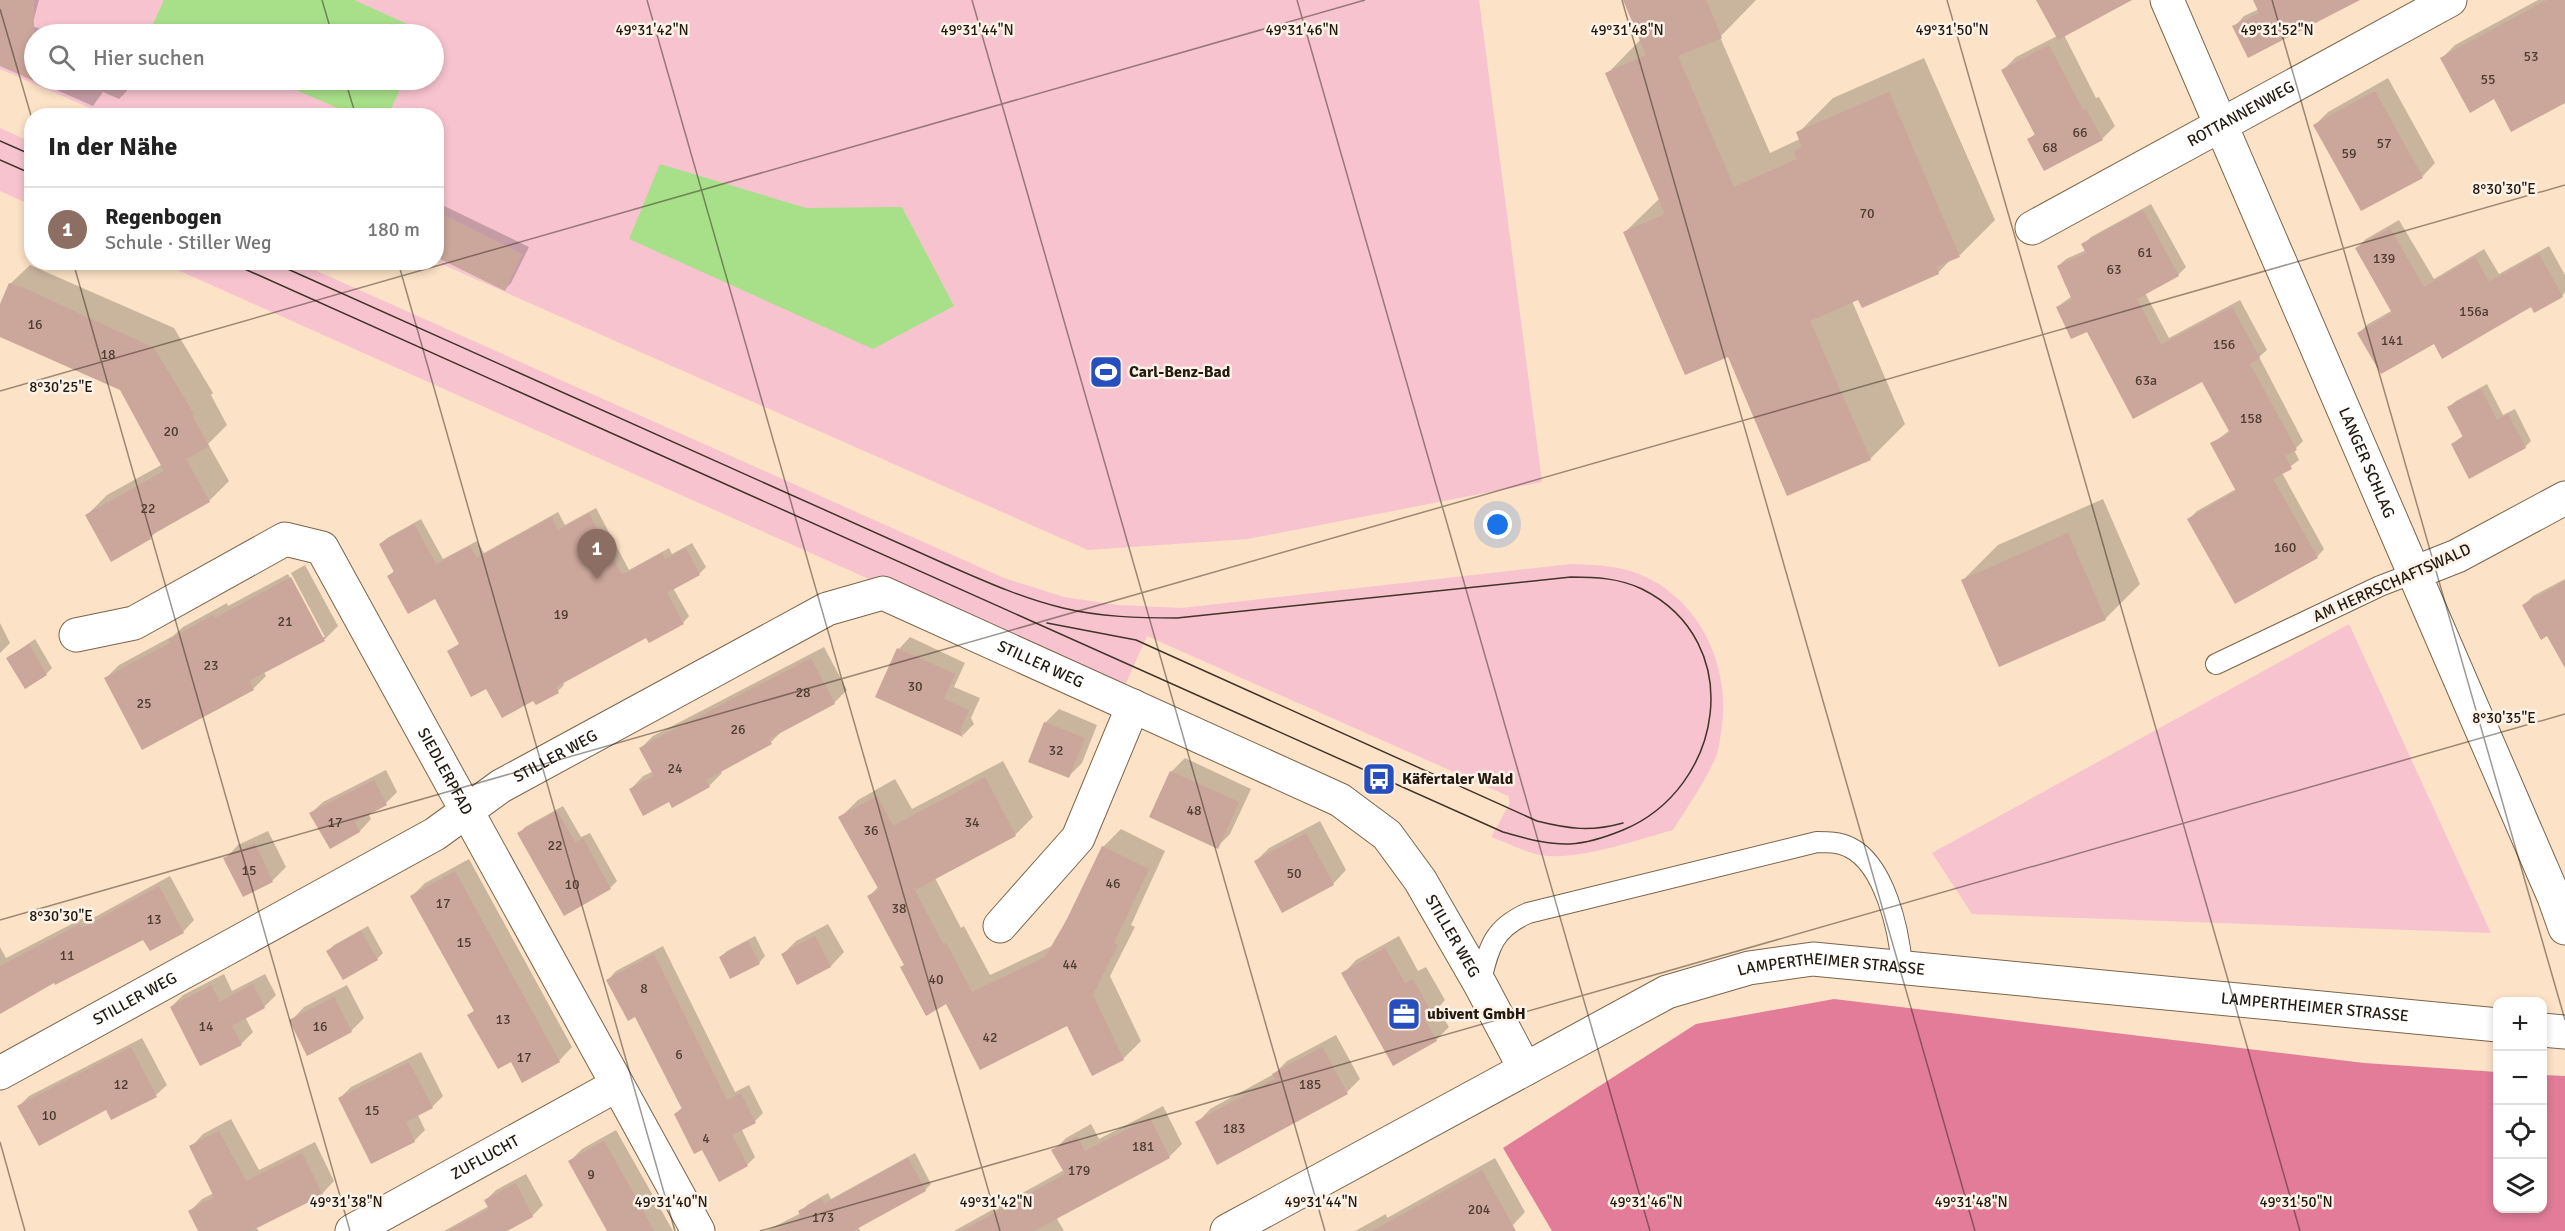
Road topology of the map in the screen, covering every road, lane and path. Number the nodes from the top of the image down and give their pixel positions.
1 (2167, 0) edge
2 (2450, 0) edge
3 (2220, 125) junction
4 (2032, 228) dead end
5 (2565, 498) edge
6 (2414, 573) junction
7 (76, 635) dead end
8 (2216, 664) dead end
9 (1133, 706) junction
10 (468, 811) junction
11 (1000, 926) dead end
12 (2565, 928) edge
13 (1902, 966) junction
14 (1480, 984) junction
15 (2493, 1025) edge
16 (2547, 1030) edge
17 (2565, 1032) edge
18 (1525, 1069) junction
19 (0, 1073) edge
20 (617, 1085) junction
21 (352, 1231) edge
22 (698, 1231) edge
23 (1227, 1231) edge

1 - 3 street, LANGER SCHLAG
2 - 3 street, ROTTANNENWEG
3 - 4 street, ROTTANNENWEG
3 - 6 street, LANGER SCHLAG
5 - 6 street, AM HERRSCHAFTSWALD
6 - 8 lane, AM HERRSCHAFTSWALD
6 - 12 street, LANGER SCHLAG
7 - 10 street, SIEDLERPFAD
9 - 10 street, STILLER WEG
9 - 11 street
9 - 14 street, STILLER WEG
10 - 19 street, STILLER WEG
10 - 20 street, SIEDLERPFAD
13 - 14 lane
13 - 15 street, LAMPERTHEIMER STRASSE
13 - 18 street, LAMPERTHEIMER STRASSE
14 - 18 street, STILLER WEG
16 - 17 street
18 - 23 street, LAMPERTHEIMER STRASSE
20 - 21 street, ZUFLUCHT
20 - 22 street, SIEDLERPFAD

